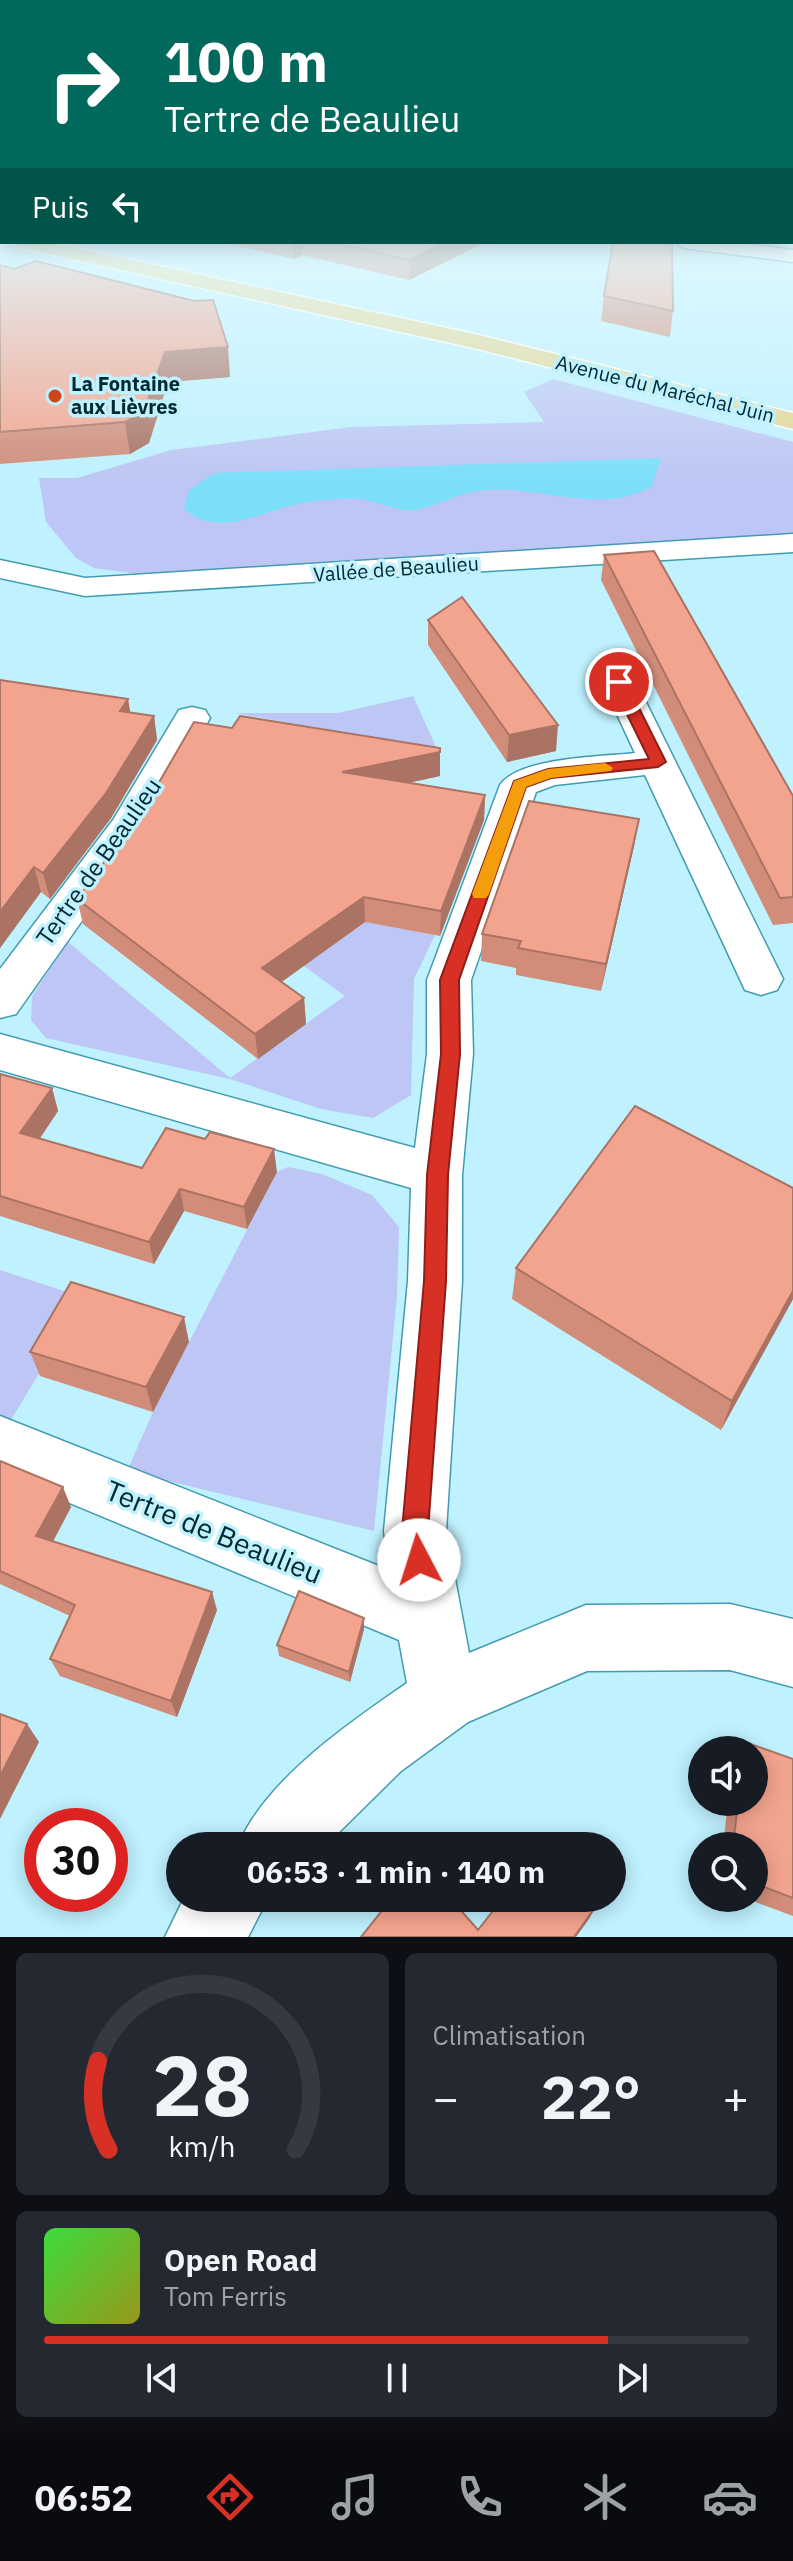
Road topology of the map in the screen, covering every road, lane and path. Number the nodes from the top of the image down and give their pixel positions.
1 (293, 301) edge
2 (373, 301) edge
3 (793, 399) edge
4 (793, 421) edge
5 (793, 543) edge
6 (0, 569) edge
7 (619, 682) dead end
8 (192, 718) dead end
9 (658, 762) junction
10 (761, 979) dead end
11 (0, 1002) edge
12 (0, 1052) edge
13 (437, 1175) junction
14 (0, 1445) edge
15 (428, 1619) junction
16 (793, 1653) edge
17 (444, 1698) junction
18 (288, 1832) edge
19 (220, 1912) edge
20 (203, 1937) edge

1 - 4 main road, Avenue du Maréchal Juin
2 - 3 main road, Avenue du Maréchal Juin
5 - 6 street, Vallée de Beaulieu
7 - 9 street
8 - 11 street, Tertre de Beaulieu
9 - 10 street
9 - 13 street
12 - 13 street
13 - 15 street
14 - 15 street, Tertre de Beaulieu
15 - 17 street
16 - 17 street
17 - 18 street
19 - 20 street

